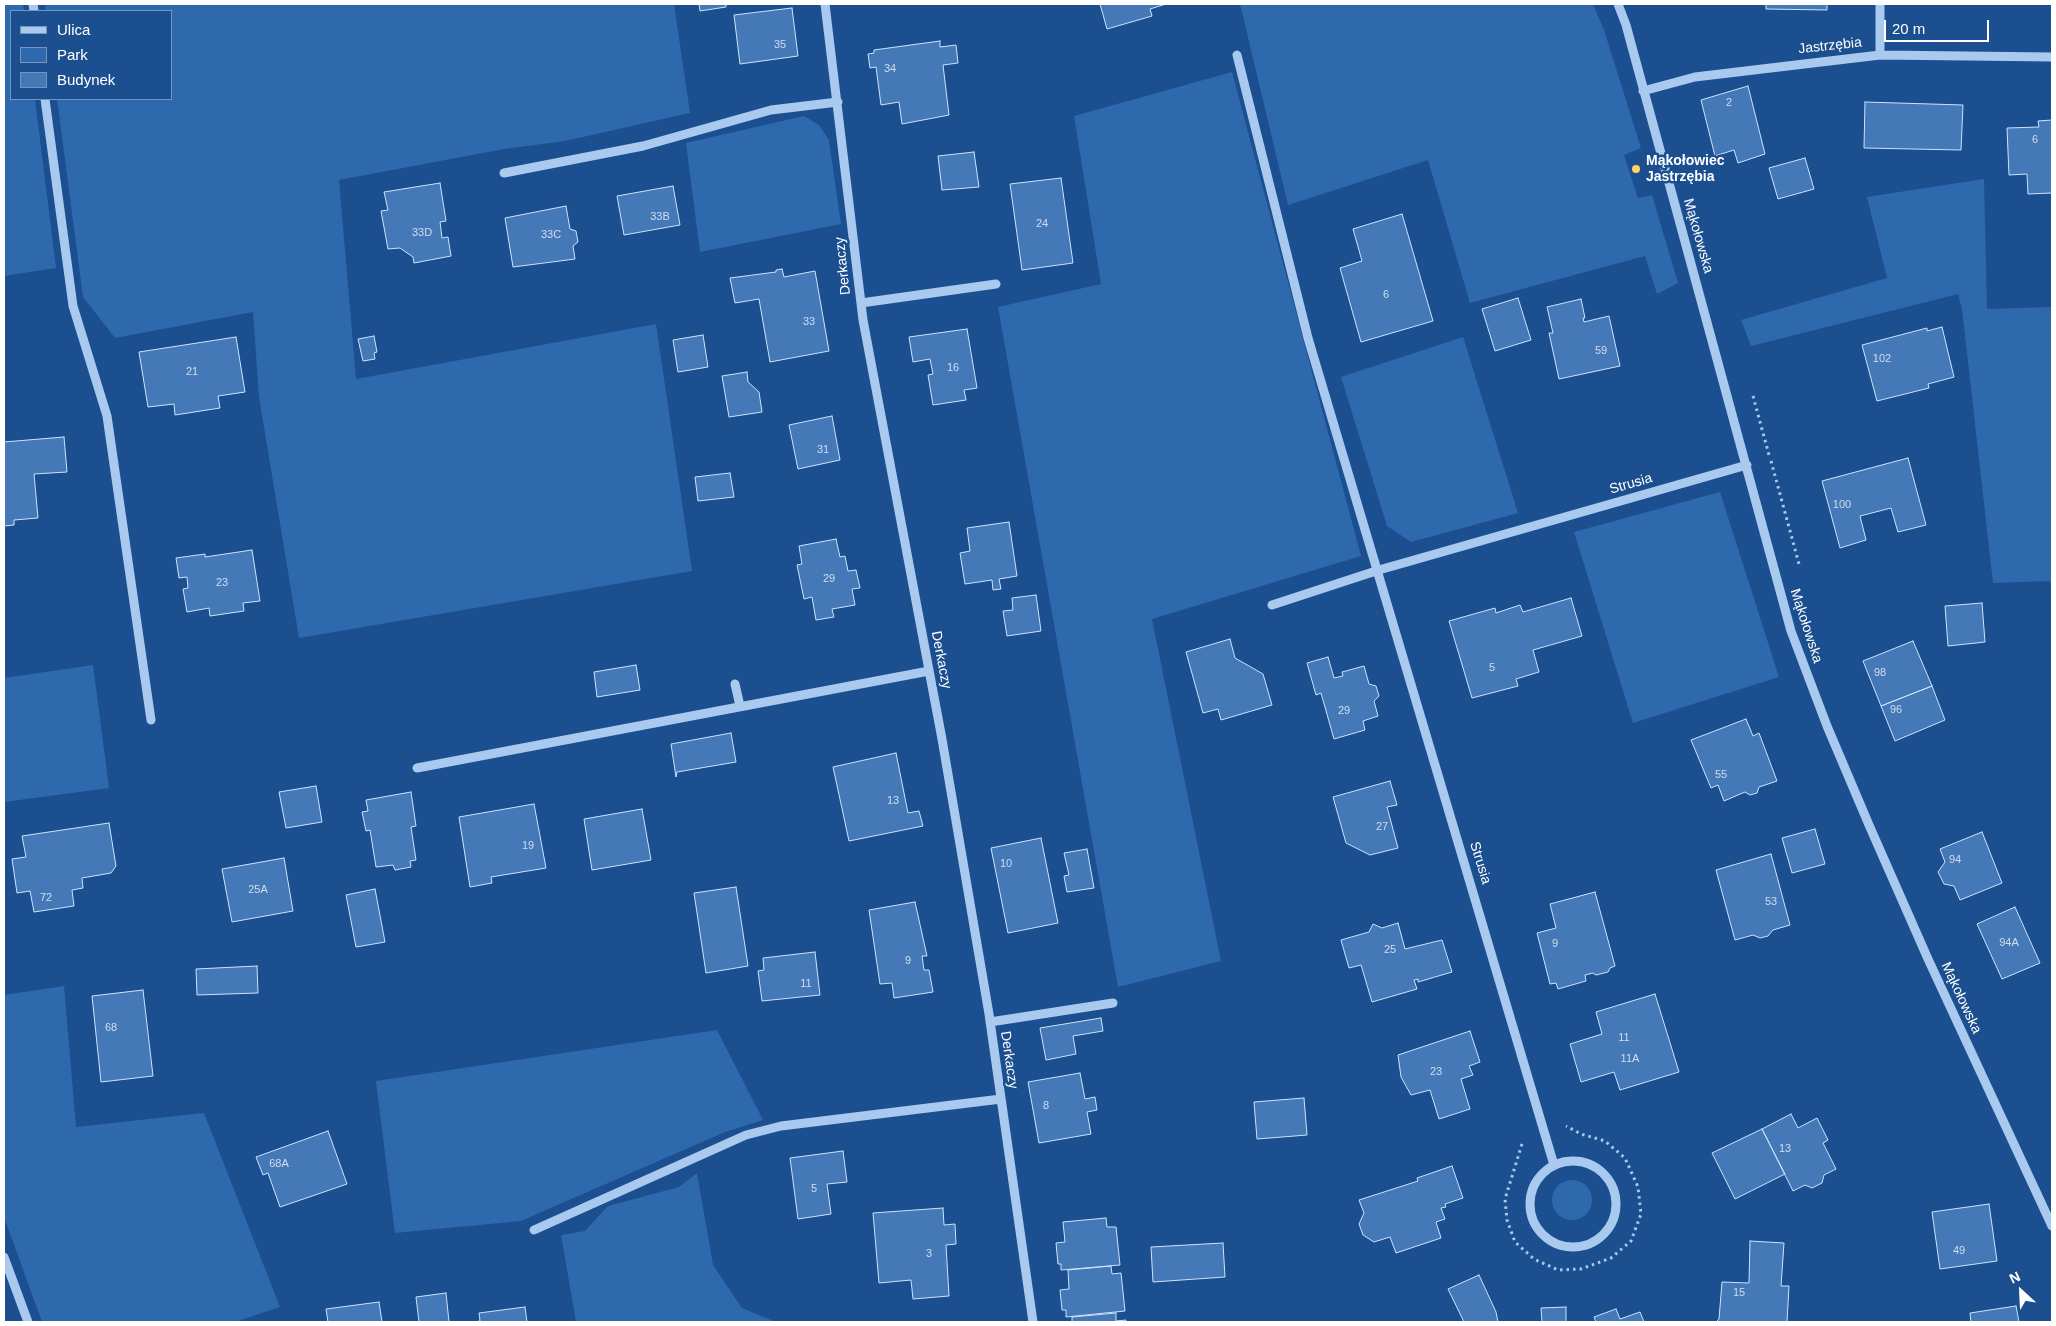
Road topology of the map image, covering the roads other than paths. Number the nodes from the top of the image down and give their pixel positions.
1 (825, 4) edge
2 (1618, 4) edge
3 (1880, 4) edge
4 (1237, 55) dead end
5 (1880, 55) junction
6 (2052, 57) edge
7 (1643, 91) junction
8 (45, 100) edge
9 (838, 102) junction
10 (504, 173) dead end
11 (996, 284) dead end
12 (861, 303) junction
13 (1747, 465) junction
14 (1379, 570) junction
15 (1272, 604) dead end
16 (929, 670) junction
17 (734, 684) dead end
18 (740, 706) junction
19 (151, 720) dead end
20 (417, 768) dead end
21 (1113, 1003) dead end
22 (990, 1022) junction
23 (1001, 1099) junction
24 (1554, 1164) junction
25 (2052, 1226) edge
26 (534, 1230) dead end
27 (4, 1257) edge
28 (28, 1322) edge
29 (1033, 1322) edge

1 - 9 street, Derkaczy
2 - 7 street, Mąkołowska
3 - 5 street
4 - 14 street
5 - 6 street, Jastrzębia
5 - 7 street, Jastrzębia
7 - 13 street, Mąkołowska
8 - 19 street
9 - 10 street
9 - 12 street, Derkaczy
11 - 12 street
12 - 16 street, Derkaczy
13 - 14 street, Strusia
13 - 25 street, Mąkołowska
14 - 15 street, Strusia
14 - 24 street, Strusia
16 - 18 street
16 - 22 street, Derkaczy
17 - 18 street
18 - 20 street
21 - 22 street
22 - 23 street, Derkaczy
23 - 26 street
23 - 29 street, Derkaczy
24 - 24 street
27 - 28 street

